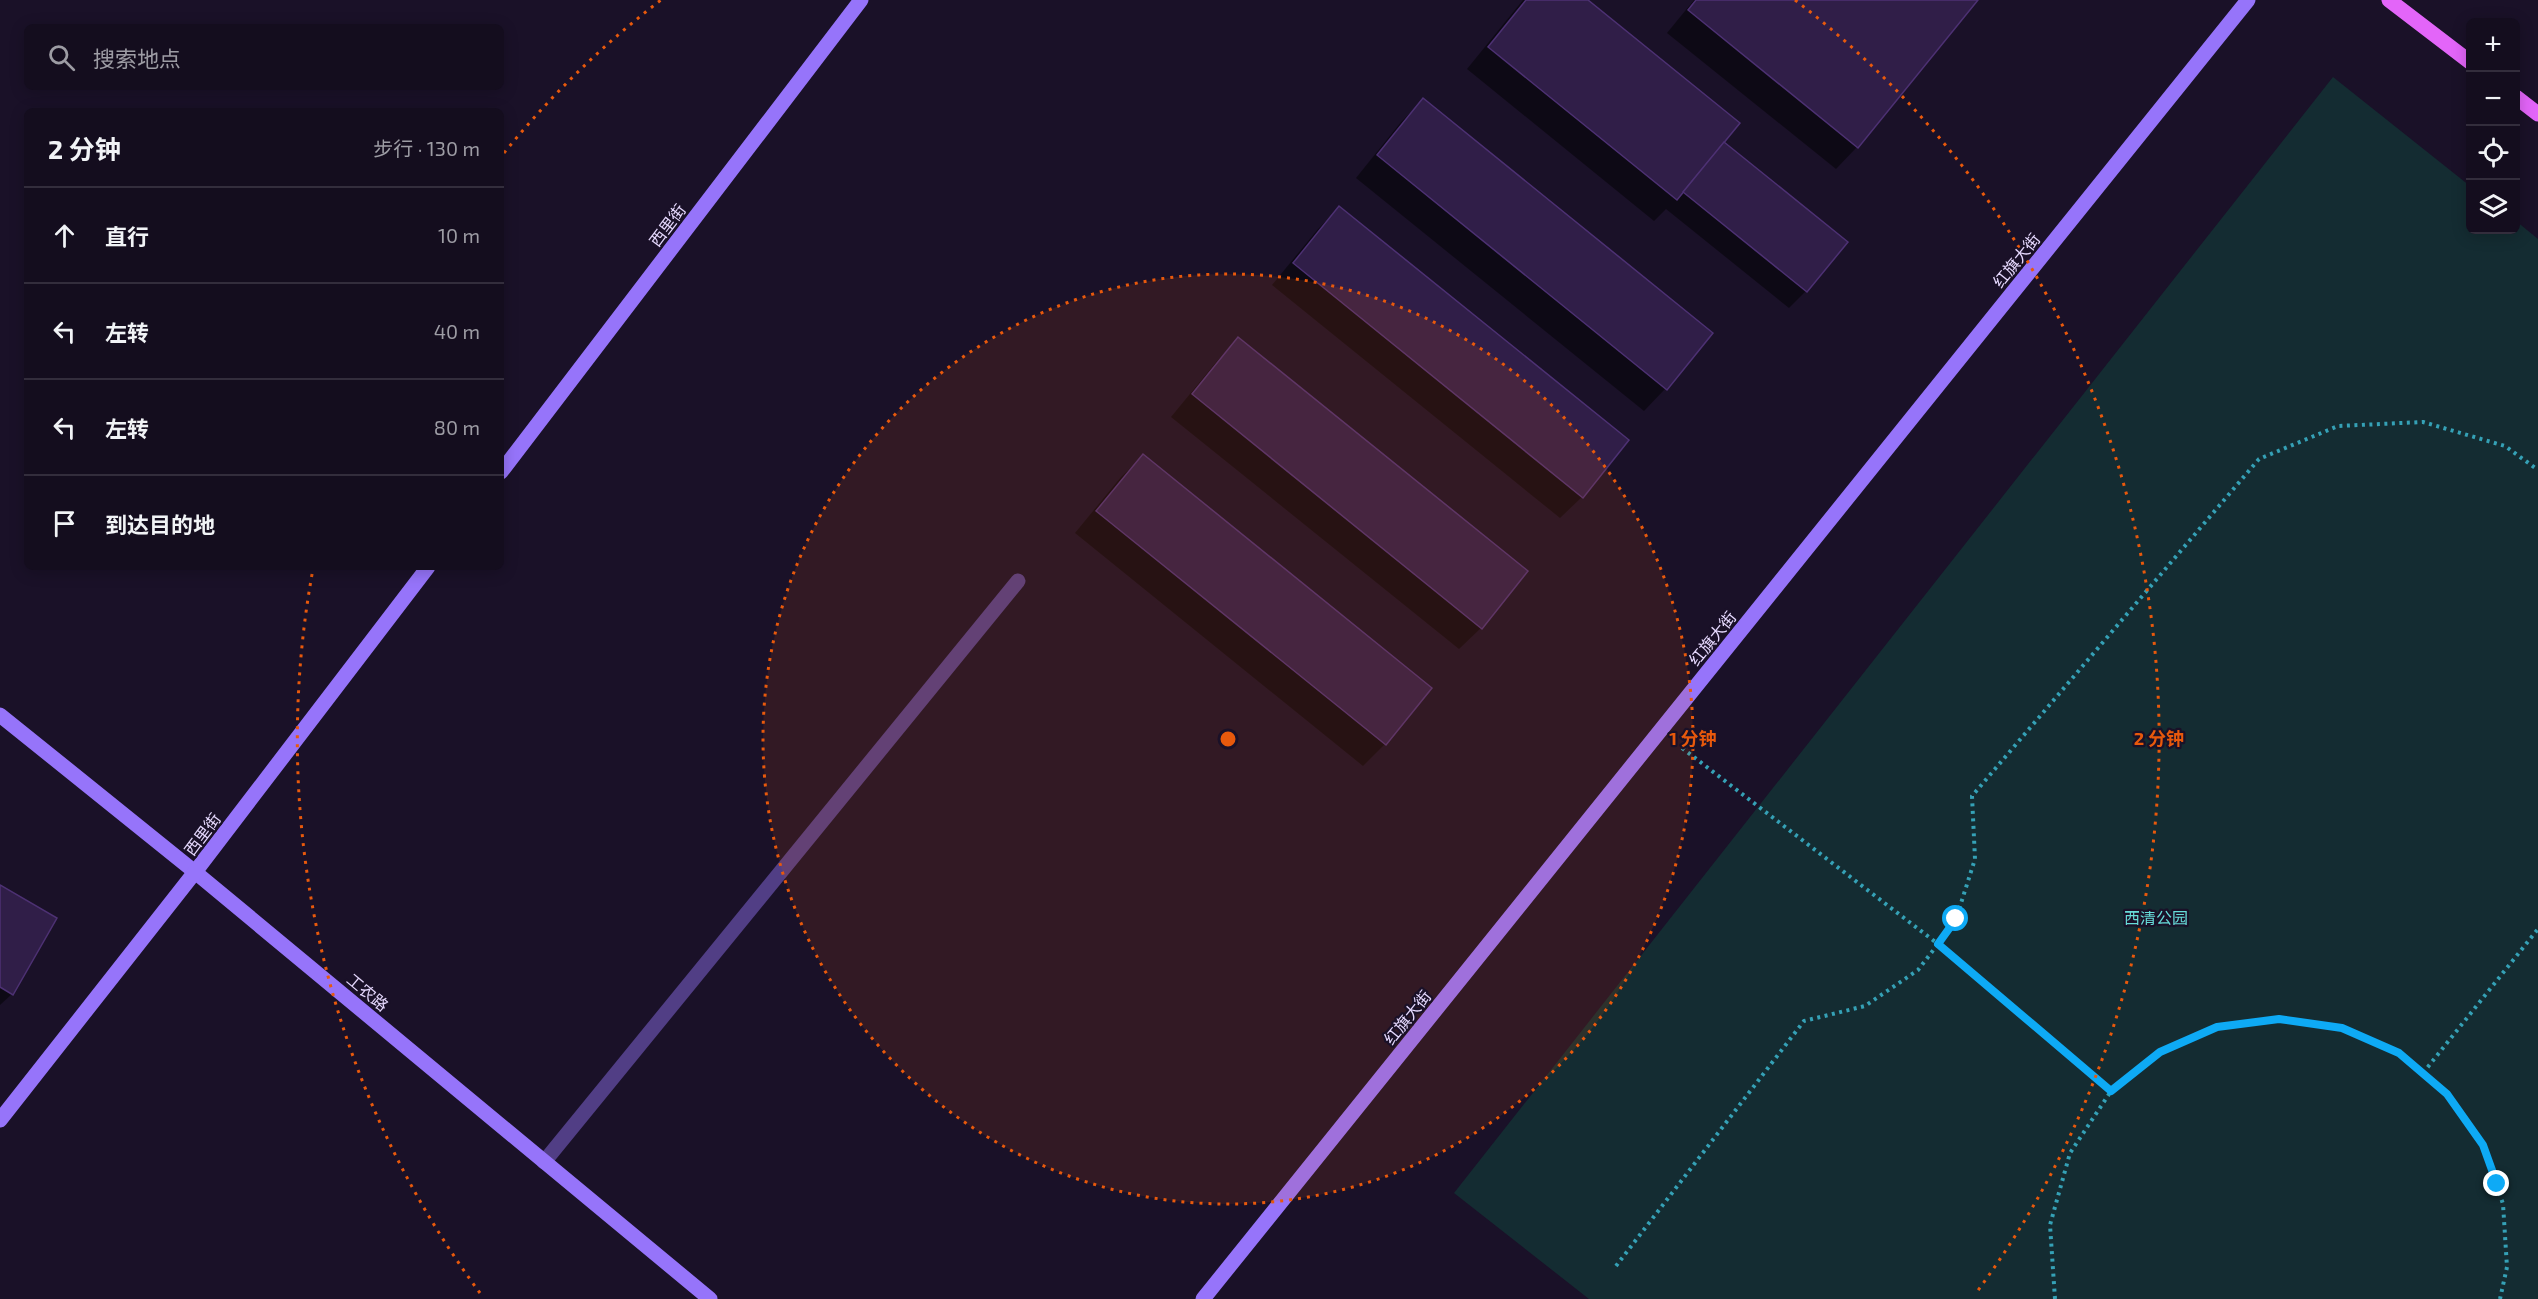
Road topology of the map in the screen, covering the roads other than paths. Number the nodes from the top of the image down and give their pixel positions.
1 (861, 0) edge
2 (2248, 0) edge
3 (2389, 0) edge
4 (2466, 59) edge
5 (2520, 100) edge
6 (2538, 114) edge
7 (504, 468) edge
8 (426, 570) edge
9 (1018, 581) dead end
10 (0, 715) edge
11 (195, 872) junction
12 (0, 1120) edge
13 (544, 1162) junction
14 (710, 1299) edge
15 (1203, 1299) edge

1 - 7 street, 西里街
2 - 15 street, 红旗大街
3 - 4 main road
5 - 6 main road
8 - 11 street, 西里街
9 - 13 street
10 - 11 street, 工农路
11 - 12 street, 西里街
11 - 13 street, 工农路
13 - 14 street, 工农路

